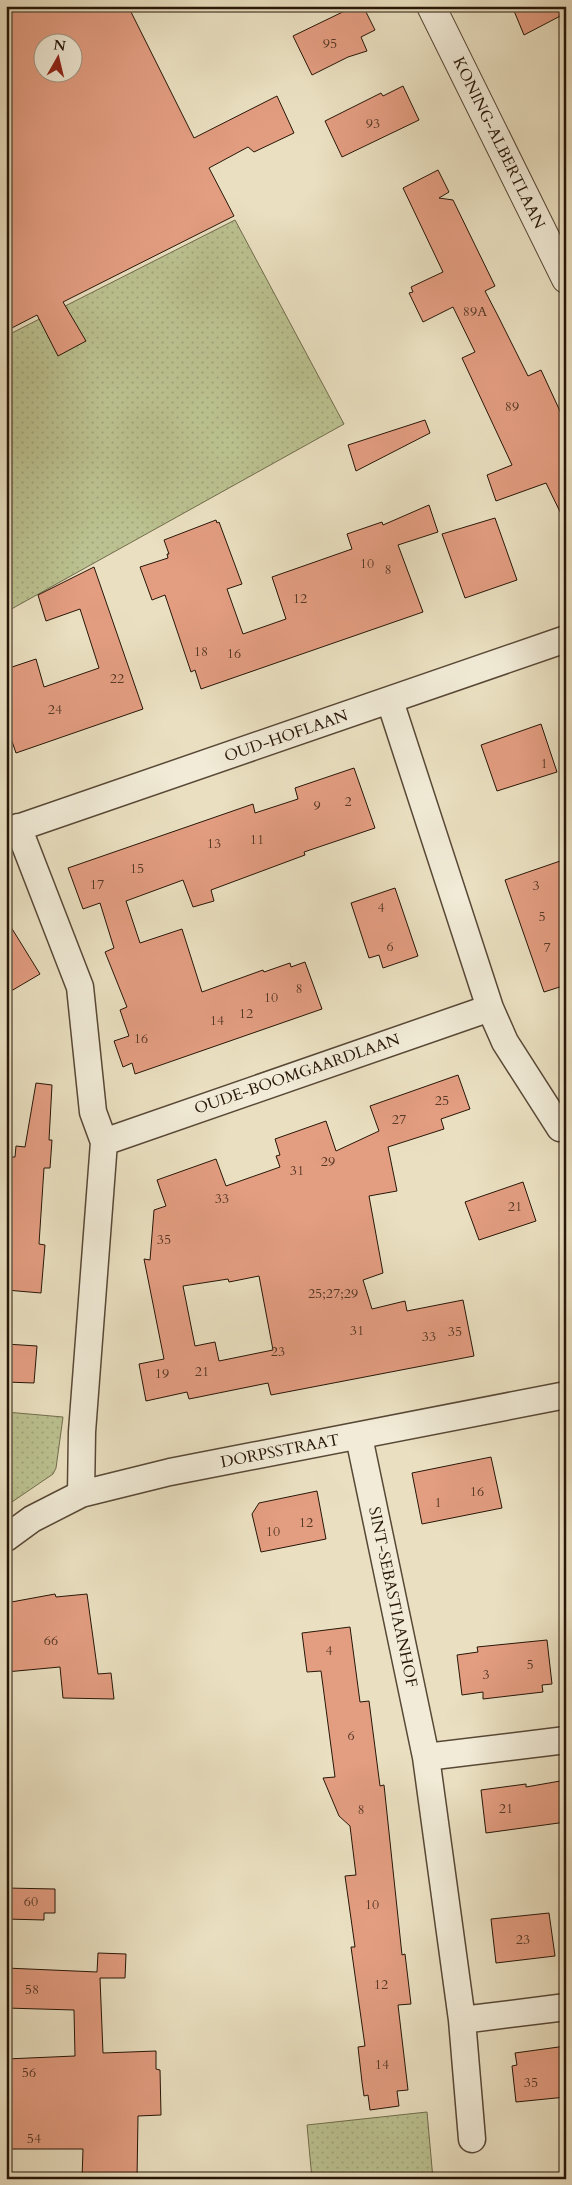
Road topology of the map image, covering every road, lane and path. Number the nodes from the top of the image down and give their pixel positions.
1 (432, 6) edge
2 (566, 279) edge
3 (566, 639) edge
4 (390, 701) junction
5 (12, 830) edge
6 (490, 1008) junction
7 (560, 1128) dead end
8 (104, 1142) junction
9 (566, 1395) edge
10 (360, 1437) junction
11 (81, 1494) junction
12 (6, 1538) edge
13 (566, 1740) edge
14 (426, 1758) junction
15 (566, 2007) edge
16 (462, 2020) junction
17 (472, 2139) dead end

1 - 2 street, KONING-ALBERTLAAN
3 - 4 street, OUD-HOFLAAN
4 - 5 street, OUD-HOFLAAN
4 - 6 street
5 - 8 street
6 - 7 street
6 - 8 street, OUDE-BOOMGAARDLAAN
8 - 11 street
9 - 10 street, DORPSSTRAAT
10 - 11 street, DORPSSTRAAT
10 - 14 street, SINT-SEBASTIAANHOF
11 - 12 street, DORPSSTRAAT
13 - 14 street
14 - 16 street, SINT-SEBASTIAANHOF
15 - 16 street
16 - 17 street, SINT-SEBASTIAANHOF

